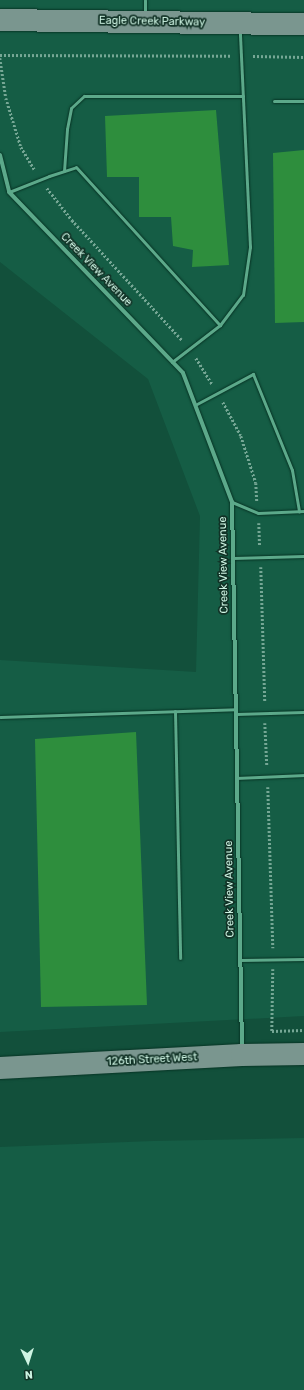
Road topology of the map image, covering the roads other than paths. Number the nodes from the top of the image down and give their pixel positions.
1 (145, 0) edge
2 (0, 20) edge
3 (145, 22) junction
4 (240, 23) junction
5 (304, 24) edge
6 (243, 96) junction
7 (274, 101) dead end
8 (304, 101) edge
9 (0, 155) edge
10 (64, 171) junction
11 (9, 192) junction
12 (220, 325) junction
13 (172, 362) junction
14 (195, 404) junction
15 (232, 502) junction
16 (299, 511) junction
17 (304, 511) edge
18 (304, 556) edge
19 (233, 558) junction
20 (236, 709) junction
21 (175, 711) junction
22 (304, 712) edge
23 (236, 714) junction
24 (0, 717) edge
25 (304, 775) edge
26 (237, 778) junction
27 (180, 958) dead end
28 (304, 959) edge
29 (241, 960) junction
30 (304, 1054) edge
31 (242, 1055) junction
32 (0, 1068) edge

1 - 3 lane
2 - 3 street, Eagle Creek Parkway
3 - 4 street, Eagle Creek Parkway
4 - 5 street, Eagle Creek Parkway
4 - 6 lane
6 - 10 lane
6 - 12 lane
7 - 8 lane
9 - 11 street
10 - 11 lane
10 - 12 lane
11 - 13 street, Creek View Avenue
12 - 13 lane
13 - 14 street, Creek View Avenue
14 - 15 street, Creek View Avenue
14 - 16 lane
15 - 16 lane
15 - 19 street, Creek View Avenue
16 - 17 lane
18 - 19 lane
19 - 20 street, Creek View Avenue
20 - 21 lane
20 - 23 street, Creek View Avenue
21 - 24 lane
21 - 27 lane
22 - 23 lane
23 - 26 street, Creek View Avenue
25 - 26 lane
26 - 29 street, Creek View Avenue
28 - 29 lane
29 - 31 street, Creek View Avenue
30 - 31 street, 126th Street West
31 - 32 street, 126th Street West

